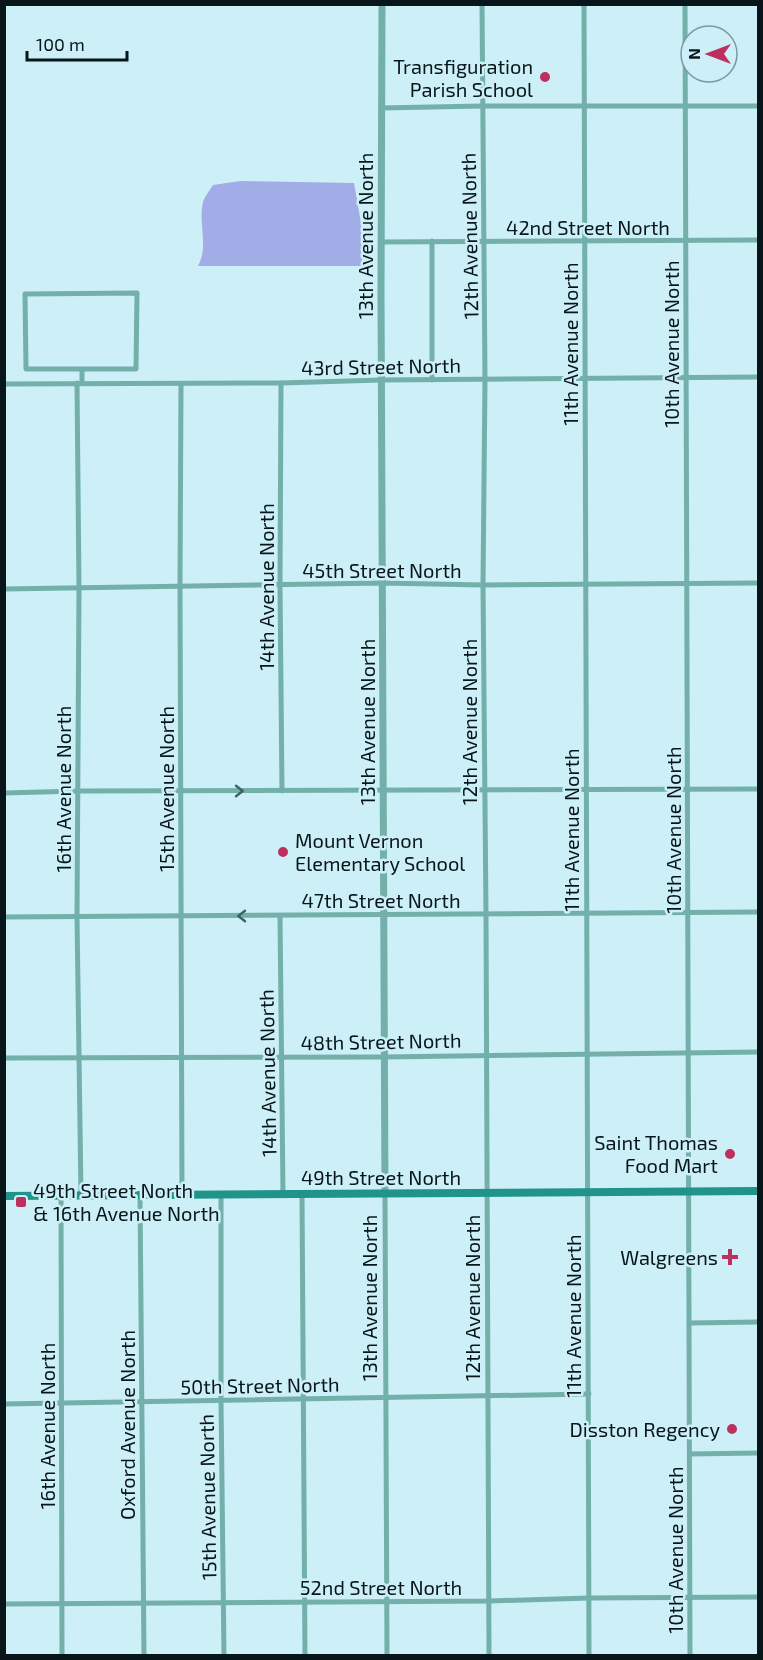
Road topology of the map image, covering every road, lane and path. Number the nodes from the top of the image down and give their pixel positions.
1 (382, 4) edge
2 (482, 4) edge
3 (584, 4) edge
4 (685, 4) edge
5 (686, 105) junction
6 (482, 106) junction
7 (584, 106) junction
8 (759, 106) edge
9 (381, 108) junction
10 (759, 240) edge
11 (432, 241) junction
12 (484, 241) junction
13 (381, 242) junction
14 (584, 242) junction
15 (686, 242) junction
16 (82, 369) junction
17 (686, 376) junction
18 (759, 377) edge
19 (585, 378) junction
20 (485, 379) junction
21 (381, 380) junction
22 (432, 380) junction
23 (79, 383) junction
24 (281, 383) junction
25 (4, 384) edge
26 (181, 384) junction
27 (383, 583) junction
28 (759, 583) edge
29 (585, 584) junction
30 (687, 584) junction
31 (280, 585) junction
32 (483, 585) junction
33 (180, 586) junction
34 (79, 588) junction
35 (4, 589) edge
36 (759, 789) edge
37 (79, 791) junction
38 (384, 791) junction
39 (484, 791) junction
40 (586, 791) junction
41 (688, 791) junction
42 (181, 792) junction
43 (282, 792) junction
44 (4, 793) edge
45 (759, 912) edge
46 (688, 913) junction
47 (384, 914) junction
48 (486, 914) junction
49 (587, 914) junction
50 (77, 916) junction
51 (181, 916) junction
52 (280, 916) junction
53 (4, 917) edge
54 (759, 1052) edge
55 (688, 1053) junction
56 (486, 1054) junction
57 (587, 1054) junction
58 (80, 1057) junction
59 (181, 1057) junction
60 (283, 1057) junction
61 (385, 1057) junction
62 (4, 1058) edge
63 (759, 1191) edge
64 (587, 1192) junction
65 (689, 1192) junction
66 (487, 1193) junction
67 (284, 1194) junction
68 (302, 1194) junction
69 (385, 1194) junction
70 (81, 1195) junction
71 (140, 1195) junction
72 (182, 1195) junction
73 (221, 1195) junction
74 (4, 1196) edge
75 (61, 1196) junction
76 (759, 1322) edge
77 (689, 1323) junction
78 (589, 1394) junction
79 (487, 1396) junction
80 (386, 1397) junction
81 (303, 1399) junction
82 (220, 1400) junction
83 (143, 1402) junction
84 (61, 1403) junction
85 (4, 1404) edge
86 (759, 1453) edge
87 (690, 1454) junction
88 (690, 1597) junction
89 (759, 1597) edge
90 (589, 1598) junction
91 (489, 1601) junction
92 (304, 1602) junction
93 (386, 1602) junction
94 (143, 1603) junction
95 (4, 1604) edge
96 (62, 1604) junction
97 (224, 1604) junction
98 (62, 1656) edge
99 (144, 1656) edge
100 (224, 1656) edge
101 (305, 1656) edge
102 (387, 1656) edge
103 (489, 1656) edge
104 (589, 1656) edge
105 (690, 1656) edge

1 - 9 street, 13th Avenue North
2 - 6 street, 12th Avenue North
3 - 7 street, 11th Avenue North
4 - 5 street, 10th Avenue North
5 - 7 street
5 - 8 street
5 - 15 street, 10th Avenue North
6 - 7 street
6 - 9 street
6 - 12 street, 12th Avenue North
7 - 14 street, 11th Avenue North
9 - 13 street, 13th Avenue North
10 - 15 street, 42nd Street North
11 - 12 street, 42nd Street North
11 - 13 street, 42nd Street North
11 - 22 street
12 - 14 street, 42nd Street North
12 - 20 street, 12th Avenue North
13 - 21 street, 13th Avenue North
14 - 15 street, 42nd Street North
14 - 19 street, 11th Avenue North
15 - 17 street, 10th Avenue North
16 - 16 street
16 - 23 street, 16th Avenue North
17 - 18 street, 43rd Street North
17 - 19 street, 43rd Street North
17 - 30 street, 10th Avenue North
19 - 20 street, 43rd Street North
19 - 29 street, 11th Avenue North
20 - 22 street, 43rd Street North
20 - 32 street, 12th Avenue North
21 - 22 street, 43rd Street North
21 - 24 street, 43rd Street North
21 - 27 street, 13th Avenue North
23 - 25 street, 43rd Street North
23 - 26 street, 43rd Street North
23 - 34 street, 16th Avenue North
24 - 26 street, 43rd Street North
24 - 31 street, 14th Avenue North
26 - 33 street, 15th Avenue North
27 - 31 street, 45th Street North
27 - 32 street, 45th Street North
27 - 38 street, 13th Avenue North
28 - 30 street, 45th Street North
29 - 30 street, 45th Street North
29 - 32 street, 45th Street North
29 - 40 street, 11th Avenue North
30 - 41 street, 10th Avenue North
31 - 33 street, 45th Street North
31 - 43 street, 14th Avenue North
32 - 39 street, 12th Avenue North
33 - 34 street, 45th Street North
33 - 42 street, 15th Avenue North
34 - 35 street, 45th Street North
34 - 37 street, 16th Avenue North
36 - 41 street
37 - 42 street
37 - 44 street
37 - 50 street, 16th Avenue North
38 - 39 street
38 - 43 street
38 - 47 street, 13th Avenue North
39 - 40 street
39 - 48 street, 12th Avenue North
40 - 41 street
40 - 49 street, 11th Avenue North
41 - 46 street, 10th Avenue North
42 -> 43 street
42 - 51 street, 15th Avenue North
45 - 46 street, 47th Street North
46 - 49 street, 47th Street North
46 - 55 street, 10th Avenue North
47 - 48 street, 47th Street North
47 - 52 street, 47th Street North
47 - 61 street, 13th Avenue North
48 - 49 street, 47th Street North
48 - 56 street, 12th Avenue North
49 - 57 street, 11th Avenue North
50 - 51 street, 47th Street North
50 - 53 street, 47th Street North
50 - 58 street, 16th Avenue North
52 -> 51 street, 47th Street North
51 - 59 street, 15th Avenue North
52 - 60 street, 14th Avenue North
54 - 55 street, 48th Street North
55 - 57 street, 48th Street North
55 - 65 street, 10th Avenue North
56 - 57 street, 48th Street North
56 - 61 street, 48th Street North
56 - 66 street, 12th Avenue North
57 - 64 street, 11th Avenue North
58 - 59 street, 48th Street North
58 - 62 street, 48th Street North
58 - 70 street, 16th Avenue North
59 - 60 street, 48th Street North
59 - 72 street, 15th Avenue North
60 - 61 street, 48th Street North
60 - 67 street, 14th Avenue North
61 - 69 street, 13th Avenue North
63 - 65 main road, 49th Street North
64 - 65 main road, 49th Street North
64 - 66 main road, 49th Street North
64 - 78 street, 11th Avenue North
65 - 77 street, 10th Avenue North
66 - 69 main road, 49th Street North
66 - 79 street, 12th Avenue North
67 - 68 main road, 49th Street North
67 - 73 main road, 49th Street North
68 - 69 main road, 49th Street North
68 - 81 street
69 - 80 street, 13th Avenue North
70 - 71 main road, 49th Street North
70 - 75 main road, 49th Street North
71 - 72 main road, 49th Street North
71 - 83 street, Oxford Avenue North
72 - 73 main road, 49th Street North
73 - 82 street, 15th Avenue North
74 - 75 main road, 49th Street North
75 - 84 street, 16th Avenue North
76 - 77 street
77 - 87 street, 10th Avenue North
78 - 79 street, 50th Street North
78 - 90 street, 11th Avenue North
79 - 80 street, 50th Street North
79 - 91 street, 12th Avenue North
80 - 81 street, 50th Street North
80 - 93 street, 13th Avenue North
81 - 82 street, 50th Street North
81 - 92 street
82 - 83 street, 50th Street North
82 - 97 street, 15th Avenue North
83 - 84 street, 50th Street North
83 - 94 street, Oxford Avenue North
84 - 85 street, 50th Street North
84 - 96 street, 16th Avenue North
86 - 87 street
87 - 88 street, 10th Avenue North
88 - 89 street, 52nd Street North
88 - 90 street, 52nd Street North
88 - 105 street, 10th Avenue North
90 - 91 street, 52nd Street North
90 - 104 street, 11th Avenue North
91 - 93 street, 52nd Street North
91 - 103 street, 12th Avenue North
92 - 93 street, 52nd Street North
92 - 97 street, 52nd Street North
92 - 101 street
93 - 102 street, 13th Avenue North
94 - 96 street, 52nd Street North
94 - 97 street, 52nd Street North
94 - 99 street, Oxford Avenue North
95 - 96 street, 52nd Street North
96 - 98 street, 16th Avenue North
97 - 100 street, 15th Avenue North

